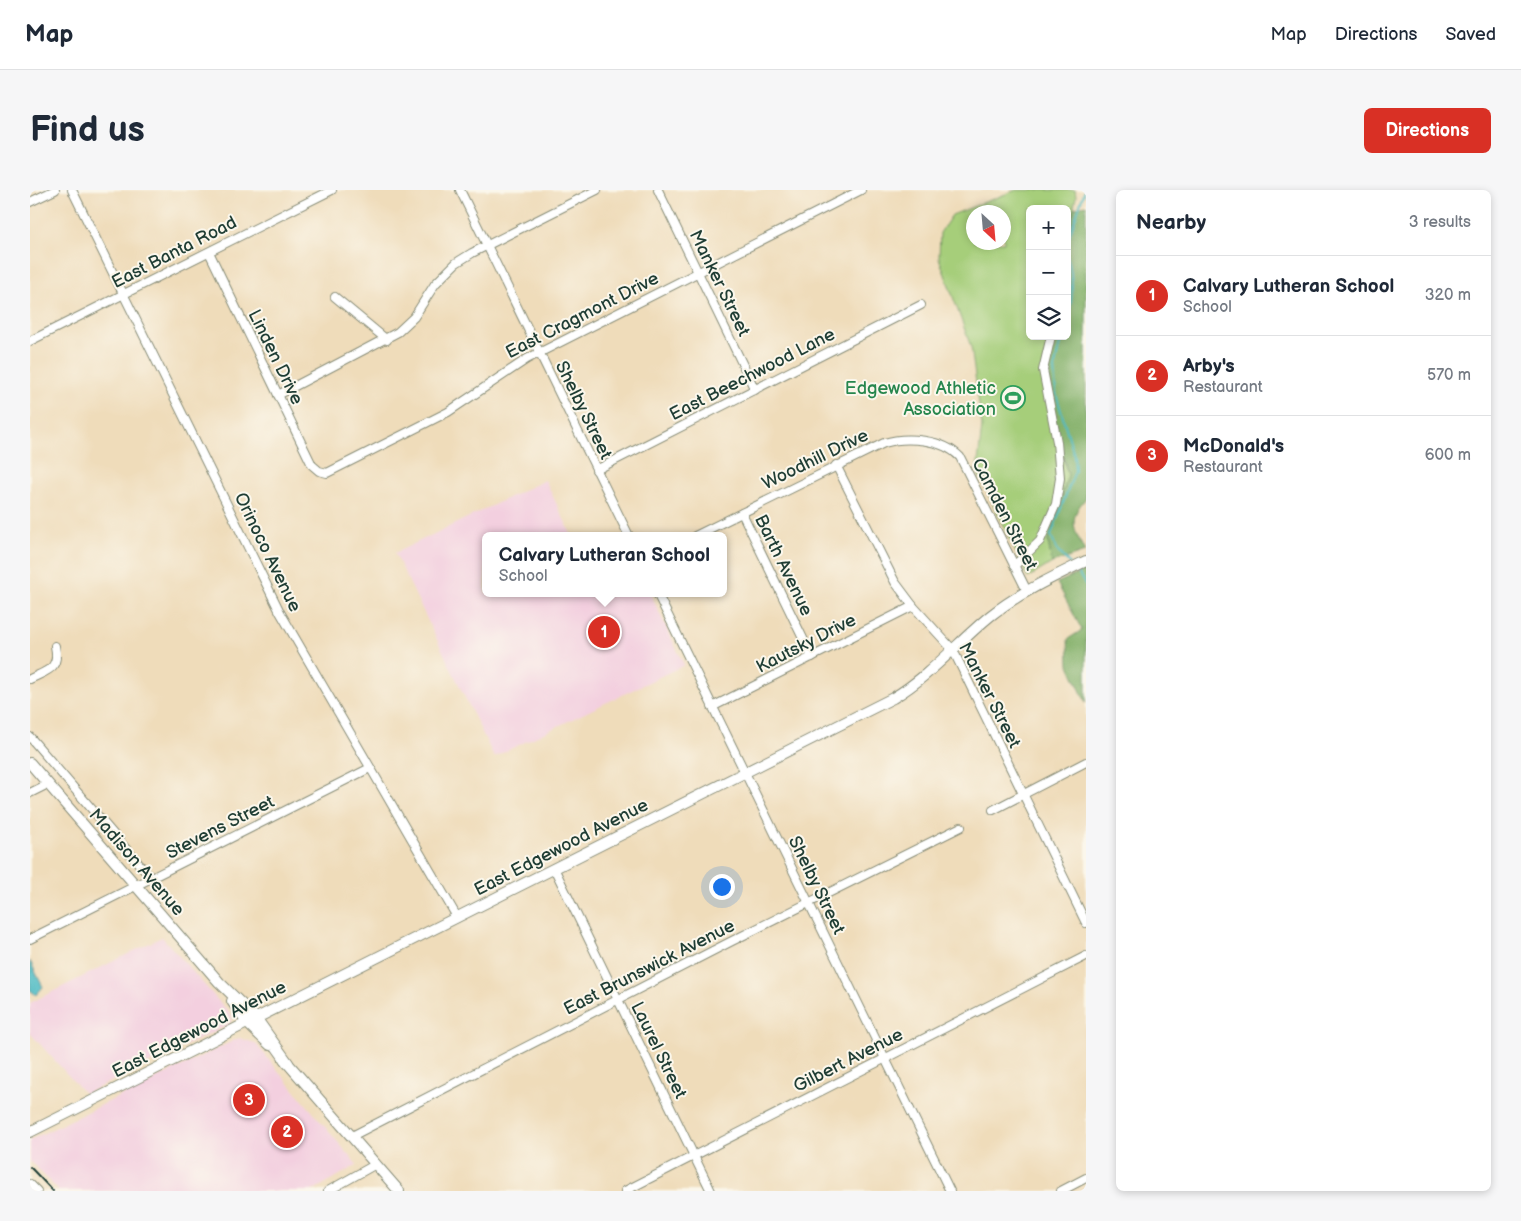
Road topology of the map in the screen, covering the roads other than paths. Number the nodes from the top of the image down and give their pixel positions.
1 (54, 190) edge
2 (72, 190) edge
3 (332, 190) edge
4 (460, 190) edge
5 (598, 190) edge
6 (658, 190) edge
7 (860, 190) edge
8 (30, 202) edge
9 (487, 246) junction
10 (209, 252) junction
11 (698, 272) junction
12 (124, 294) junction
13 (335, 297) dead end
14 (921, 305) dead end
15 (387, 340) junction
16 (1050, 340) edge
17 (30, 341) edge
18 (540, 353) junction
19 (755, 390) junction
20 (278, 395) junction
21 (954, 451) joint
22 (836, 465) junction
23 (596, 470) junction
24 (322, 472) joint
25 (742, 512) junction
26 (626, 532) edge
27 (703, 532) edge
28 (1086, 561) edge
29 (1014, 566) junction
30 (1027, 591) junction
31 (659, 597) edge
32 (913, 606) junction
33 (55, 646) dead end
34 (953, 650) junction
35 (812, 657) junction
36 (30, 679) edge
37 (712, 707) junction
38 (31, 740) edge
39 (1086, 762) edge
40 (30, 763) edge
41 (370, 768) junction
42 (744, 772) junction
43 (48, 784) junction
44 (30, 793) edge
45 (1024, 795) junction
46 (993, 810) dead end
47 (961, 827) dead end
48 (554, 868) junction
49 (151, 878) junction
50 (136, 886) junction
51 (809, 903) junction
52 (457, 917) junction
53 (1086, 923) edge
54 (30, 939) edge
55 (1086, 956) edge
56 (618, 1001) junction
57 (252, 1021) junction
58 (884, 1058) junction
59 (30, 1132) edge
60 (352, 1136) junction
61 (694, 1156) junction
62 (376, 1164) junction
63 (1086, 1178) edge
64 (30, 1184) edge
65 (37, 1191) edge
66 (328, 1191) edge
67 (399, 1191) edge
68 (625, 1191) edge
69 (710, 1191) edge
70 (950, 1191) edge
71 (1061, 1191) edge

1 - 8 street
2 - 12 street, Orinoco Avenue
3 - 10 street, East Banta Road
4 - 9 street, Shelby Street
5 - 9 street
6 - 11 street, Manker Street
7 - 11 street, East Cragmont Drive
9 - 15 street
9 - 18 street, Shelby Street
10 - 12 street, East Banta Road
10 - 20 street, Linden Drive
11 - 18 street, East Cragmont Drive
11 - 19 street, Manker Street
12 - 17 street, East Banta Road
12 - 41 street, Orinoco Avenue
13 - 15 street
14 - 19 street, East Beechwood Lane
15 - 20 street
16 - 29 street
18 - 23 street, Shelby Street
18 - 24 street, East Cragmont Drive
19 - 23 street, East Beechwood Lane
20 - 24 street, Linden Drive
21 - 22 street, Woodhill Drive
21 - 29 street, Camden Street
22 - 25 street, Woodhill Drive
22 - 32 street, Manker Street
23 - 26 street, Shelby Street
25 - 27 street, Woodhill Drive
25 - 35 street, Barth Avenue
28 - 30 main road, East Edgewood Avenue
29 - 30 street, Camden Street
30 - 34 main road, East Edgewood Avenue
31 - 37 street, Shelby Street
32 - 34 street, Manker Street
32 - 35 street, Kautsky Drive
33 - 36 street
34 - 42 main road, East Edgewood Avenue
34 - 45 street, Manker Street
35 - 37 street, Kautsky Drive
37 - 42 street, Shelby Street
38 - 49 street, Madison Avenue
39 - 45 street
40 - 43 main road, Madison Avenue
41 - 49 street, Stevens Street
41 - 52 street, Orinoco Avenue
42 - 48 main road, East Edgewood Avenue
42 - 51 street, Shelby Street
43 - 44 street
43 - 50 main road, Madison Avenue
45 - 46 street
45 - 53 street, Manker Street
47 - 51 street, East Brunswick Avenue
48 - 52 main road, East Edgewood Avenue
48 - 56 street, Laurel Street
49 - 50 street, Stevens Street
50 - 54 street, Stevens Street
50 - 57 main road, Madison Avenue
51 - 56 street, East Brunswick Avenue
51 - 58 street, Shelby Street
52 - 57 main road, East Edgewood Avenue
55 - 58 street, Gilbert Avenue
56 - 60 street, East Brunswick Avenue
56 - 61 street, Laurel Street
57 - 59 main road, East Edgewood Avenue
57 - 60 main road, Madison Avenue
58 - 61 street, Gilbert Avenue
58 - 70 street, Shelby Street
60 - 62 main road, Madison Avenue
61 - 68 street, Gilbert Avenue
61 - 69 street, Laurel Street
62 - 66 street
62 - 67 main road, Madison Avenue
63 - 71 street
64 - 65 street

